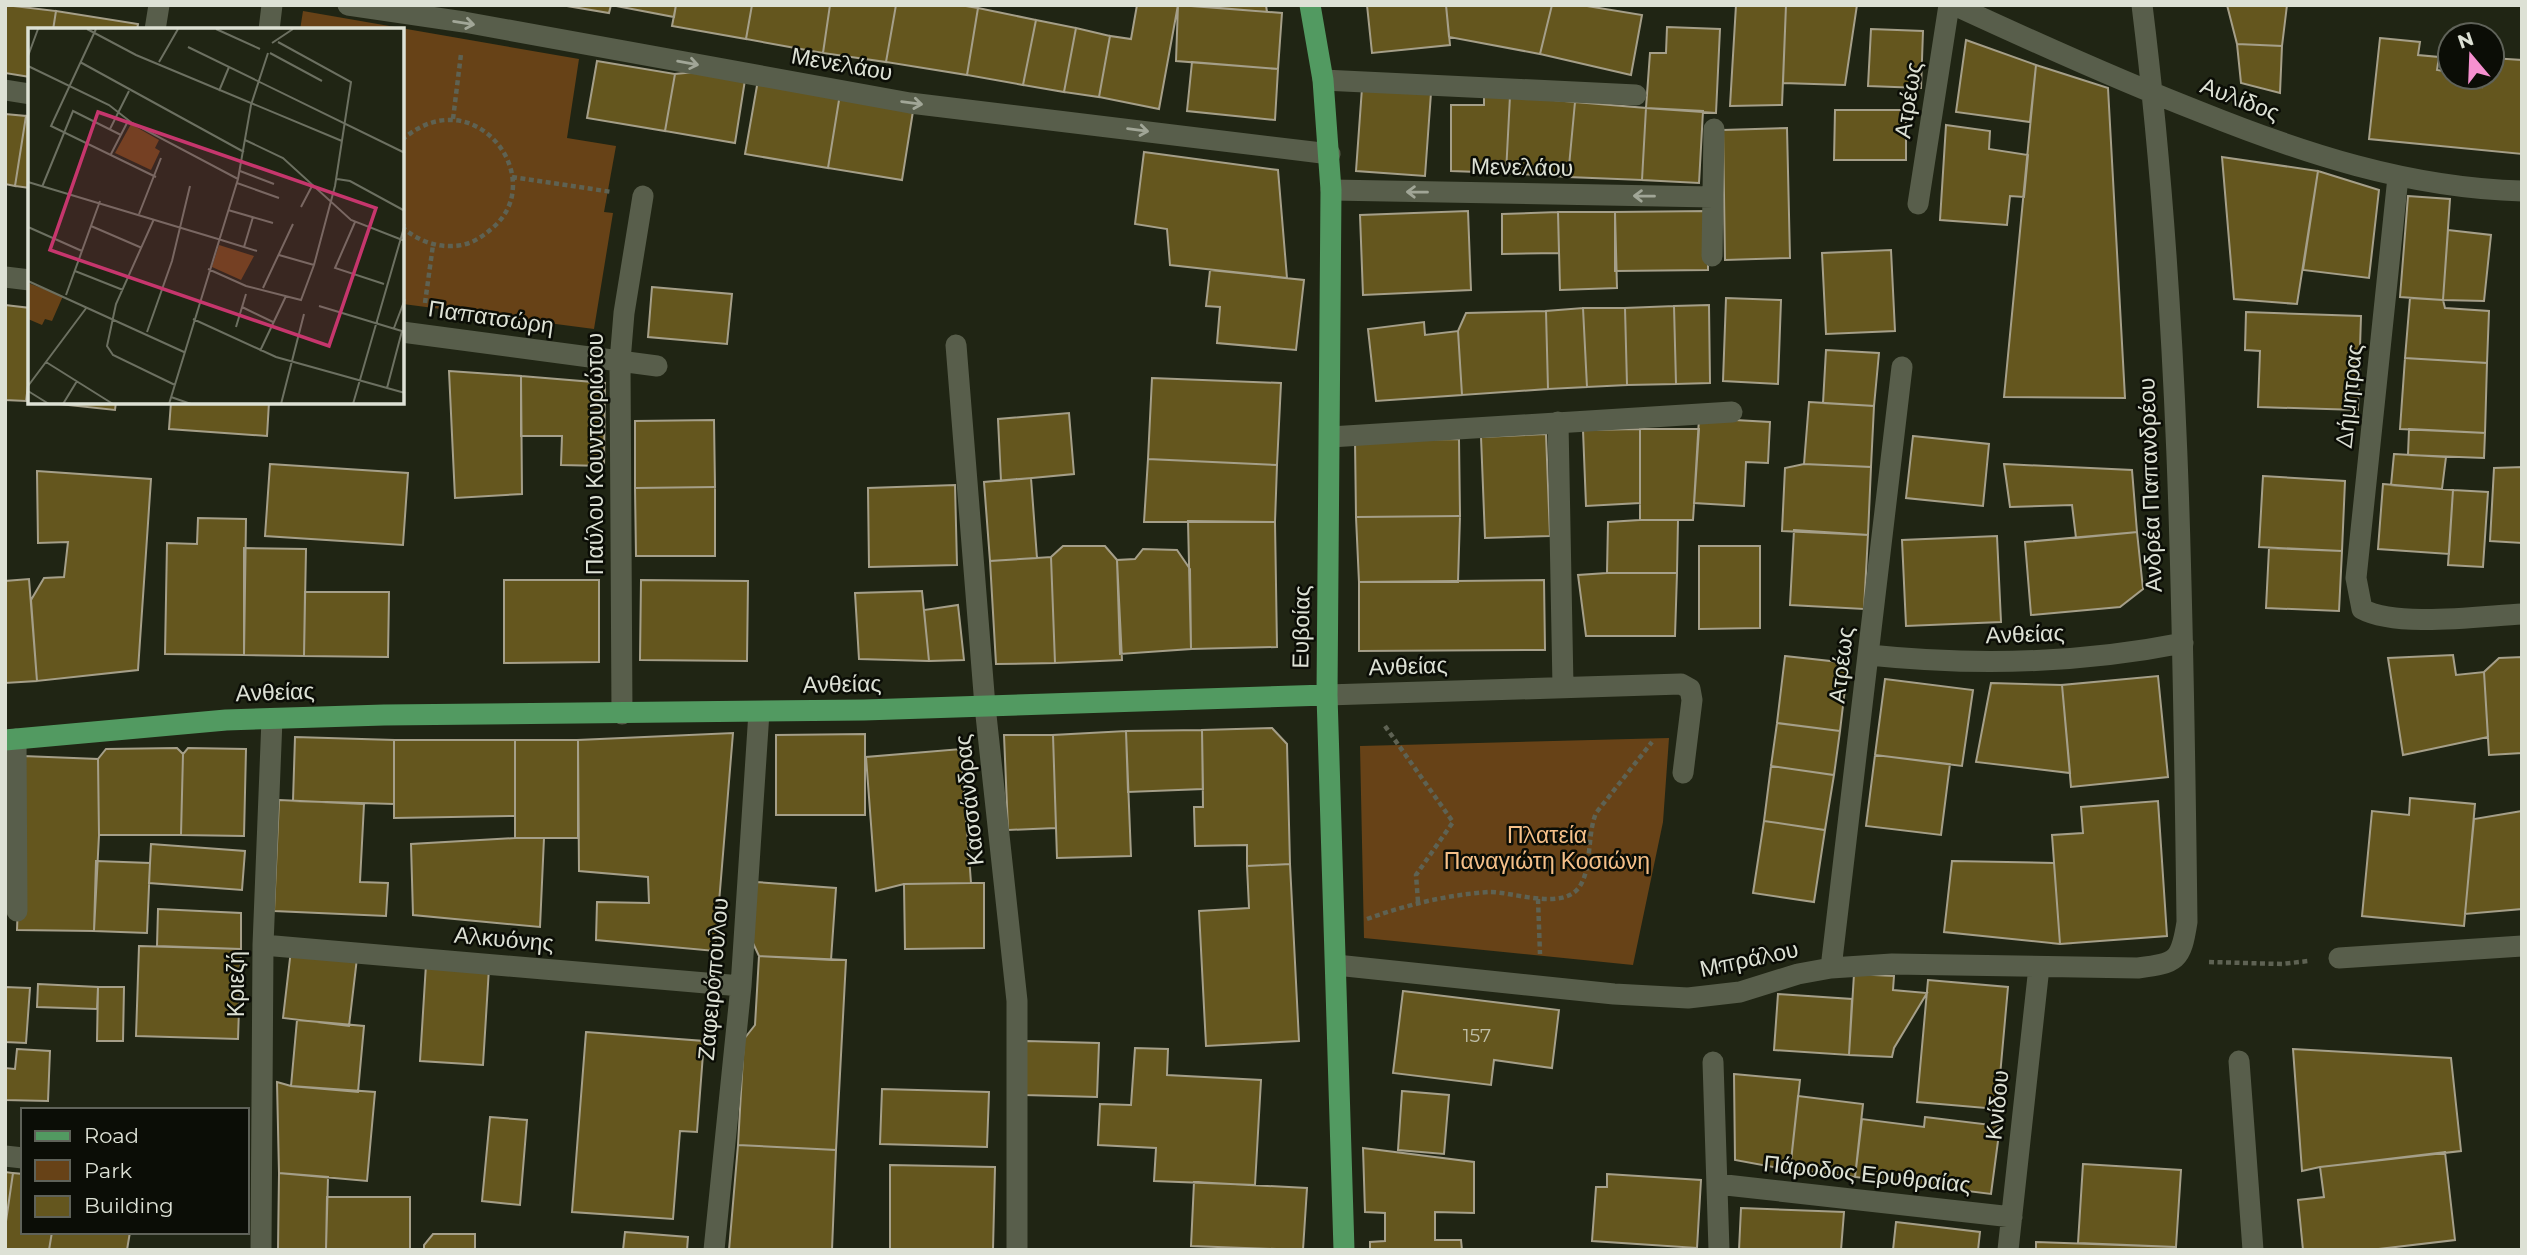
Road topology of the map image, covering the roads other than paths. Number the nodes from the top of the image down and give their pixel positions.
1 (159, 5) edge
2 (272, 5) edge
3 (348, 5) edge
4 (1310, 5) edge
5 (1951, 5) edge
6 (2143, 5) edge
7 (156, 28) edge
8 (269, 28) edge
9 (1323, 80) junction
10 (5, 90) edge
11 (28, 94) edge
12 (2153, 94) junction
13 (1636, 95) dead end
14 (1714, 129) dead end
15 (1330, 154) junction
16 (2398, 177) junction
17 (1331, 190) junction
18 (2522, 191) edge
19 (643, 196) road end
20 (1713, 197) junction
21 (1918, 204) dead end
22 (1712, 256) dead end
23 (5, 277) edge
24 (28, 281) edge
25 (412, 333) edge
26 (956, 345) dead end
27 (620, 360) junction
28 (657, 366) dead end
29 (1902, 367) dead end
30 (1732, 412) dead end
31 (1558, 422) junction
32 (1330, 437) junction
33 (2522, 614) edge
34 (2183, 643) junction
35 (1869, 655) junction
36 (1563, 687) junction
37 (1326, 695) junction
38 (985, 706) junction
39 (759, 712) junction
40 (622, 714) junction
41 (272, 719) junction
42 (11, 739) edge
43 (1683, 773) dead end
44 (17, 911) dead end
45 (263, 945) junction
46 (2522, 946) edge
47 (2339, 958) road end
48 (2173, 961) joint
49 (1336, 965) junction
50 (2039, 967) junction
51 (1831, 968) junction
52 (741, 986) junction
53 (2238, 1061) dead end
54 (1713, 1062) dead end
55 (255, 1174) edge
56 (1717, 1184) junction
57 (2012, 1217) junction
58 (261, 1250) edge
59 (714, 1250) edge
60 (1017, 1250) edge
61 (1345, 1250) edge
62 (1719, 1250) edge
63 (2008, 1250) edge
64 (2253, 1250) edge

1 - 7 street
2 - 8 street
3 -> 15 street, Μενελάου
4 - 9 main road, Ευβοίας
5 - 12 street, Αυλίδος
5 - 21 street, Ατρέως
6 - 12 street, Ανδρέα Παπανδρέου
9 - 13 street
9 - 15 main road, Ευβοίας
10 - 11 street
12 - 16 street, Αυλίδος
12 - 34 street, Ανδρέα Παπανδρέου
14 - 20 street
15 - 17 main road, Ευβοίας
16 - 18 street, Αυλίδος
16 - 33 street, Δήμητρας
20 -> 17 street, Μενελάου
17 - 32 main road, Ευβοίας
19 - 27 street, Παύλου Κουντουριώτου
20 - 22 street
23 - 24 street
25 - 27 street, Παπατσώρη
26 - 38 street, Κασσάνδρας
27 - 28 street, Παπατσώρη
27 - 40 street, Παύλου Κουντουριώτου
29 - 35 street, Ατρέως
30 - 31 street
31 - 32 street
31 - 36 street
32 - 37 main road, Ευβοίας
34 - 35 street, Ανθείας
34 - 48 street, Ανδρέα Παπανδρέου
35 - 51 street, Ατρέως
36 - 37 street, Ανθείας
36 - 43 street, Ανθείας
37 - 38 main road, Ανθείας
37 - 49 main road, Ευβοίας
38 - 39 main road, Ανθείας
38 - 60 street, Κασσάνδρας
39 - 40 main road, Ανθείας
39 - 52 street, Ζαφειρόπουλου
40 - 41 main road, Ανθείας
41 - 42 main road, Ανθείας
41 - 45 street, Κριεζή
42 - 44 street
45 - 52 street, Αλκυόνης
45 - 55 street, Κριεζή
46 - 47 street
48 - 50 street, Μπράλου
49 - 51 street, Μπράλου
49 - 61 main road, Ευβοίας
50 - 51 street, Μπράλου
50 - 57 street, Κνίδου
52 - 59 street, Ζαφειρόπουλου
53 - 64 street
54 - 56 street
55 - 58 street, Κριεζή
56 - 57 street, Πάροδος Ερυθραίας
56 - 62 street
57 - 63 street, Κνίδου

